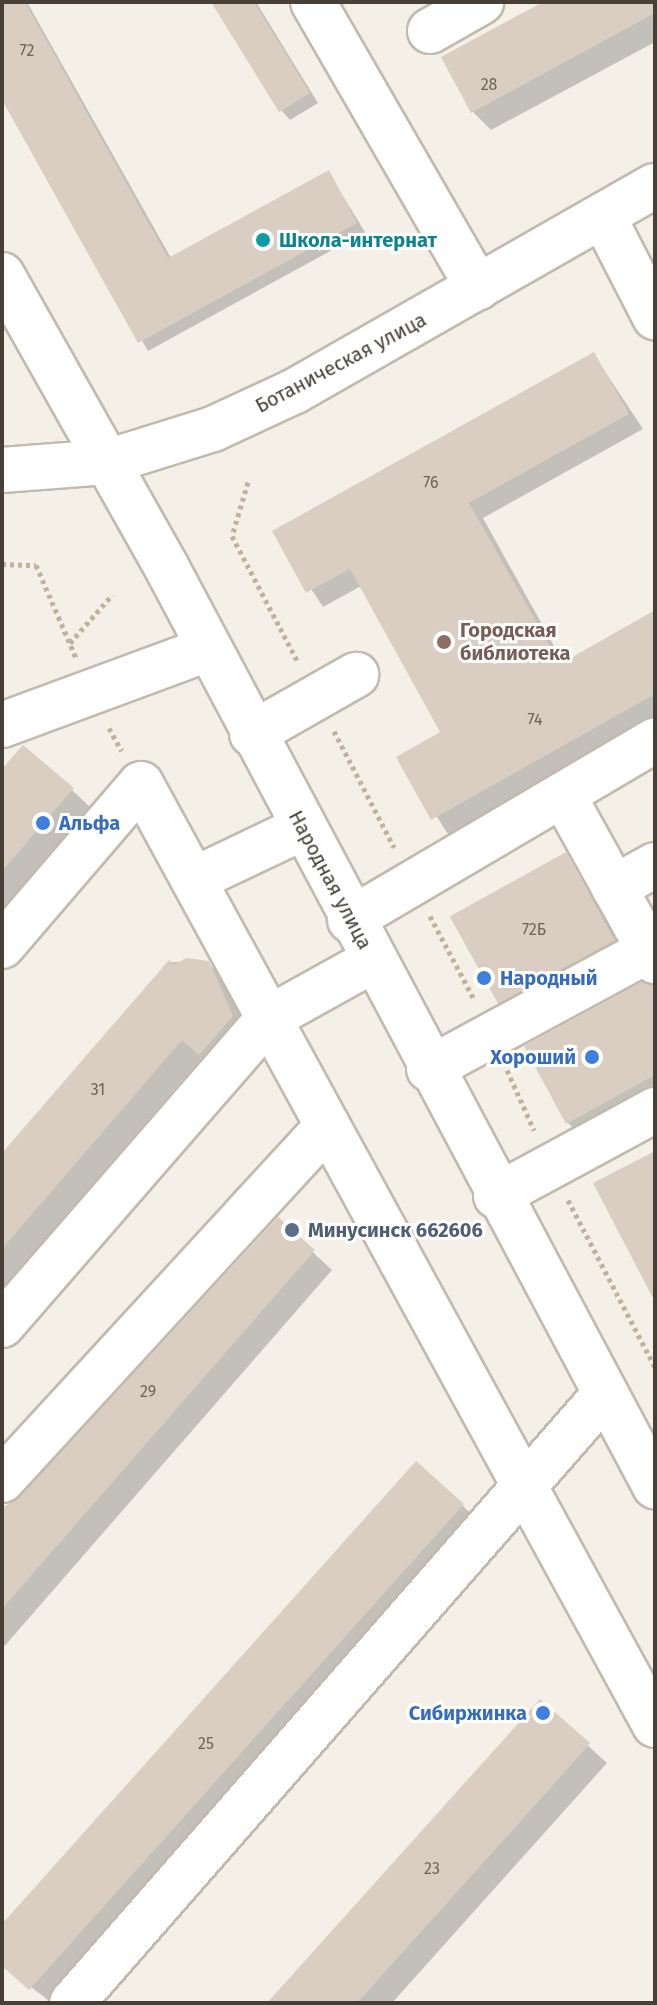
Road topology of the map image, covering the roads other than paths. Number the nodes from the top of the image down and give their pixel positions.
1 (313, 2) edge
2 (481, 2) edge
3 (430, 31) dead end
4 (655, 186) edge
5 (603, 216) junction
6 (2, 275) edge
7 (478, 288) junction
8 (655, 317) edge
9 (107, 462) junction
10 (2, 470) edge
11 (207, 649) junction
12 (356, 675) dead end
13 (2, 725) edge
14 (252, 734) junction
15 (655, 740) edge
16 (563, 795) junction
17 (302, 828) junction
18 (655, 865) edge
19 (195, 879) junction
20 (614, 888) junction
21 (350, 920) junction
22 (2, 946) edge
23 (652, 955) edge
24 (372, 961) junction
25 (269, 1018) junction
26 (429, 1069) junction
27 (655, 1110) edge
28 (328, 1126) junction
29 (496, 1196) junction
30 (2, 1325) edge
31 (605, 1394) junction
32 (2, 1480) edge
33 (655, 1486) edge
34 (524, 1487) junction
35 (652, 1712) edge
36 (72, 2003) edge

1 - 7 street
2 - 3 street
4 - 5 street, Ботаническая улица
5 - 7 street, Ботаническая улица
5 - 8 street
6 - 9 street, Народная улица
7 - 9 street, Ботаническая улица
9 - 10 street, Ботаническая улица
9 - 11 street, Народная улица
11 - 13 street
11 - 14 street, Народная улица
12 - 14 street
14 - 17 street, Народная улица
15 - 16 street
16 - 20 street
16 - 21 street
17 - 19 street
17 - 21 street, Народная улица
18 - 20 street
19 - 22 street
19 - 25 street
20 - 23 street
21 - 24 street, Народная улица
23 - 26 street
24 - 25 street
24 - 26 street, Народная улица
25 - 28 street
25 - 30 street
26 - 29 street, Народная улица
27 - 29 street
28 - 32 street
28 - 34 street
29 - 31 street, Народная улица
31 - 33 street, Народная улица
31 - 34 street
34 - 35 street
34 - 36 street

